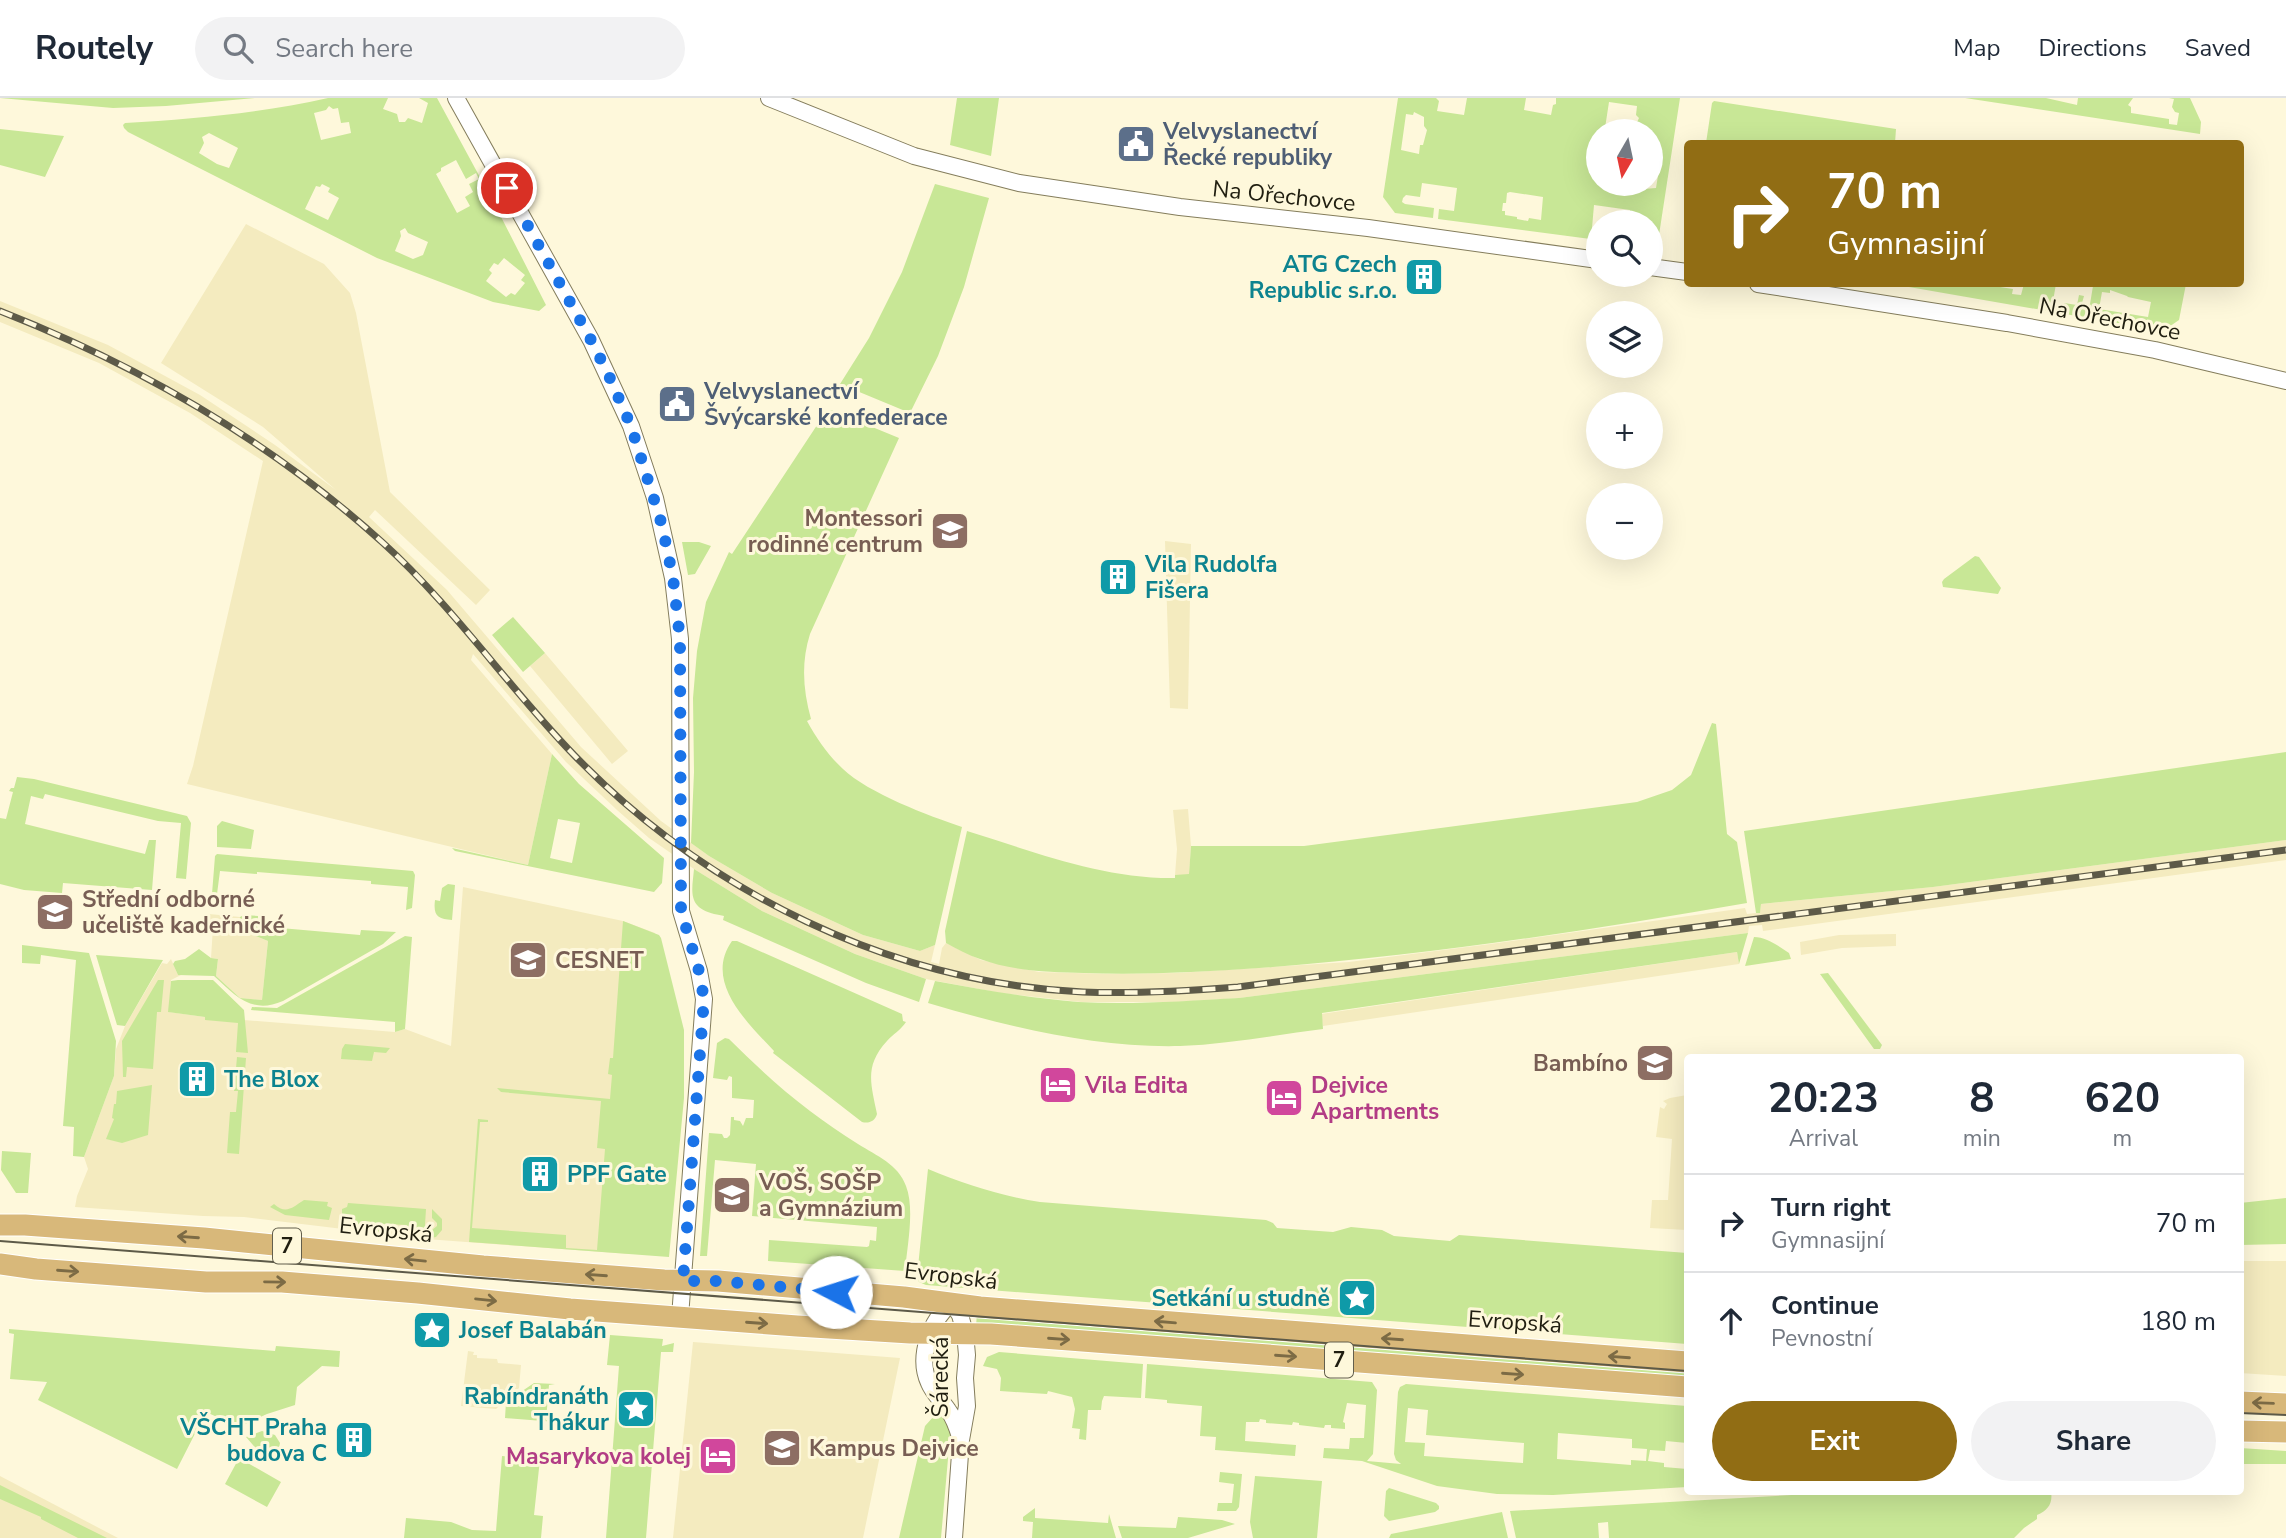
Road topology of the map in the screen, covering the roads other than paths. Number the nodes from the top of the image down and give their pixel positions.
1 (456, 98) edge
2 (769, 98) edge
3 (1586, 258) edge
4 (1663, 269) edge
5 (1684, 272) edge
6 (1778, 287) edge
7 (2286, 382) edge
8 (0, 1225) edge
9 (0, 1264) edge
10 (683, 1281) junction
11 (951, 1303) junction
12 (680, 1317) junction
13 (929, 1333) junction
14 (965, 1333) junction
15 (1684, 1362) edge
16 (1684, 1387) edge
17 (2244, 1402) edge
18 (2286, 1404) edge
19 (2244, 1431) edge
20 (2286, 1432) edge
21 (961, 1440) junction
22 (954, 1538) edge

1 - 10 street
2 - 3 street, Na Ořechovce
4 - 5 street
6 - 7 street, Na Ořechovce
10 -> 8 main road, Evropská / 7
9 -> 12 main road, 7
10 - 11 main road, Evropská / 7
10 - 12 street
11 - 13 street
11 - 14 street, Šárecká
15 -> 11 main road, Evropská / 7
12 -> 13 main road, 7
13 - 14 main road, 7
13 - 21 street
14 -> 16 main road, 7
14 - 21 street, Šárecká
18 -> 17 main road
19 - 20 main road
21 - 22 street, Šárecká

